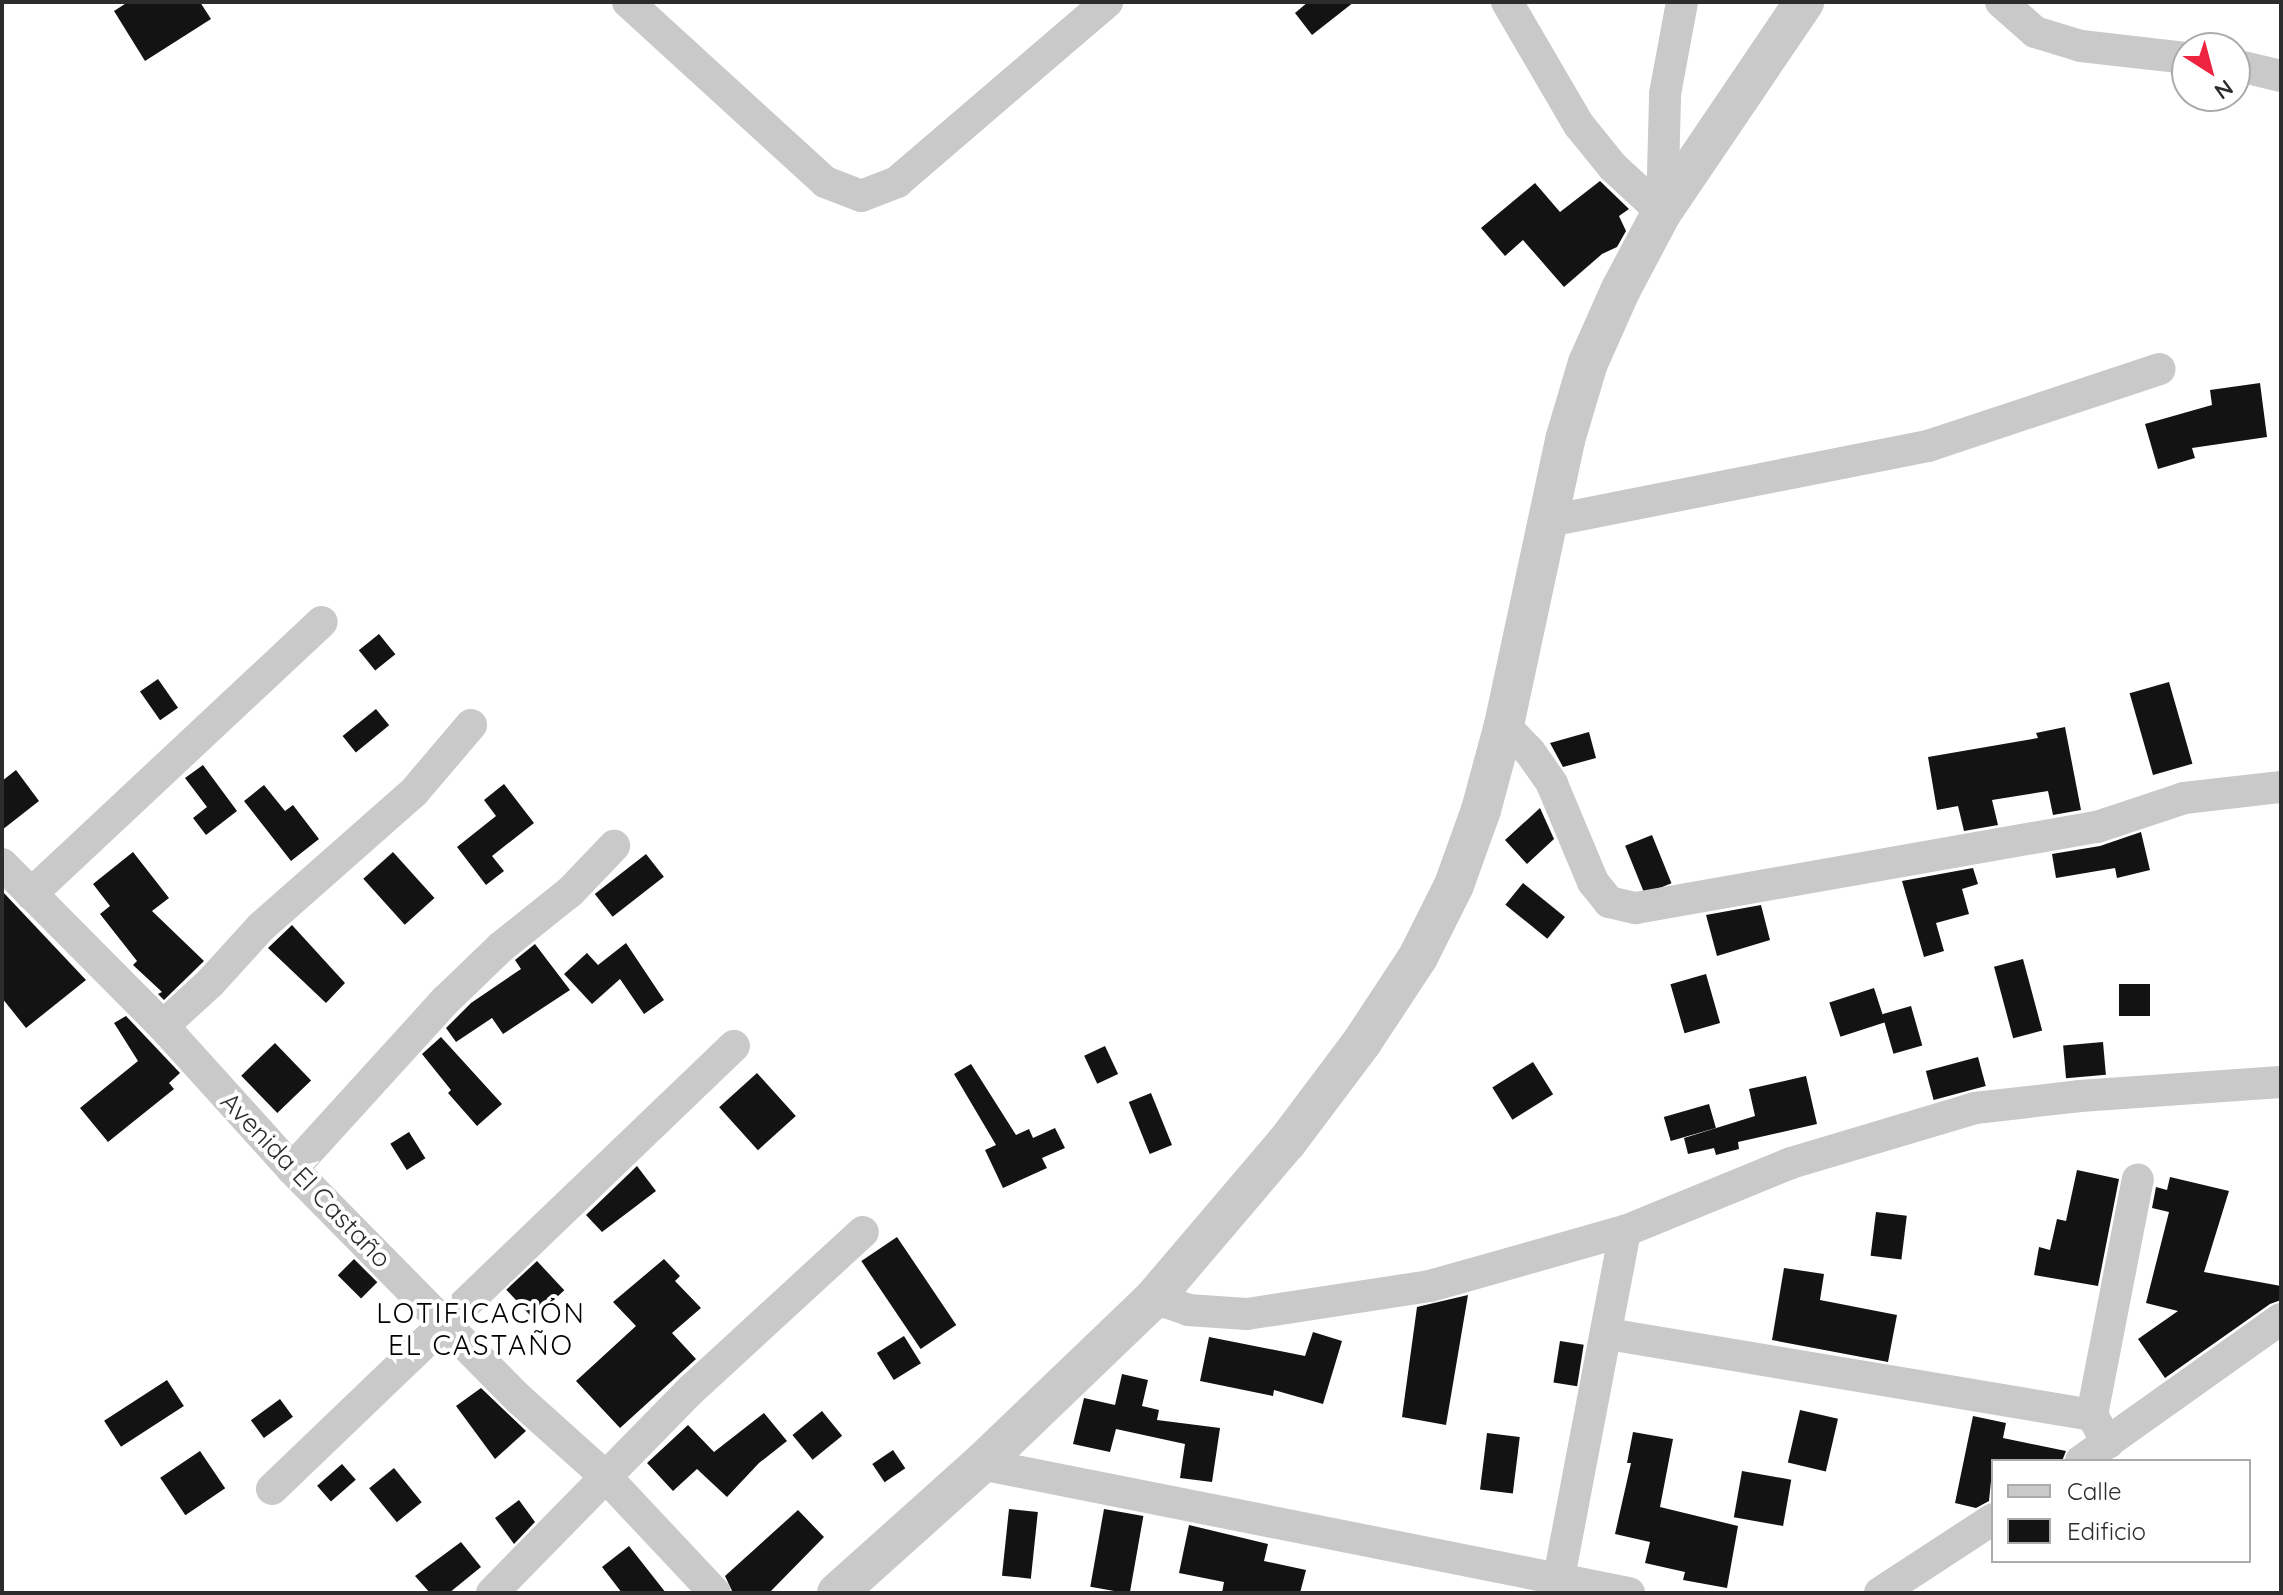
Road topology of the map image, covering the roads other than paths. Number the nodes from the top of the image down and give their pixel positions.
1 (628, 2) edge
2 (1107, 2) edge
3 (1507, 2) edge
4 (1682, 2) edge
5 (1804, 2) edge
6 (2001, 2) edge
7 (2171, 56) edge
8 (2251, 69) edge
9 (2281, 76) edge
10 (1662, 212) junction
11 (2160, 369) dead end
12 (1549, 521) junction
13 (322, 622) dead end
14 (471, 725) dead end
15 (1504, 725) junction
16 (2281, 787) edge
17 (614, 846) dead end
18 (2, 864) edge
19 (31, 894) junction
20 (163, 1026) junction
21 (734, 1046) dead end
22 (2281, 1082) edge
23 (292, 1169) junction
24 (2138, 1179) dead end
25 (1625, 1231) junction
26 (863, 1232) dead end
27 (1154, 1298) junction
28 (2281, 1319) edge
29 (445, 1324) junction
30 (1608, 1334) junction
31 (2092, 1415) junction
32 (2108, 1443) junction
33 (2084, 1459) edge
34 (981, 1464) junction
35 (606, 1477) junction
36 (272, 1489) dead end
37 (1991, 1520) edge
38 (1557, 1585) edge
39 (492, 1593) edge
40 (715, 1593) edge
41 (837, 1593) edge
42 (1629, 1593) edge
43 (1880, 1593) edge

1 - 2 street
3 - 10 street
4 - 10 street
5 - 10 street
6 - 7 street
8 - 9 street
10 - 12 street
11 - 12 street
12 - 15 street
13 - 19 street
14 - 20 street
15 - 16 street
15 - 27 street
17 - 23 street
18 - 19 street, Avenida El Castaño
19 - 20 street, Avenida El Castaño
20 - 23 street, Avenida El Castaño
21 - 29 street
22 - 25 street
23 - 29 street, Avenida El Castaño
24 - 31 street
25 - 27 street
25 - 30 street
26 - 35 street
27 - 34 street
28 - 32 street
29 - 35 street, Avenida El Castaño
29 - 36 street
30 - 31 street
30 - 38 street
31 - 32 street
32 - 33 street
34 - 38 street
34 - 41 street
35 - 39 street
35 - 40 street, Avenida El Castaño
37 - 43 street
38 - 42 street

